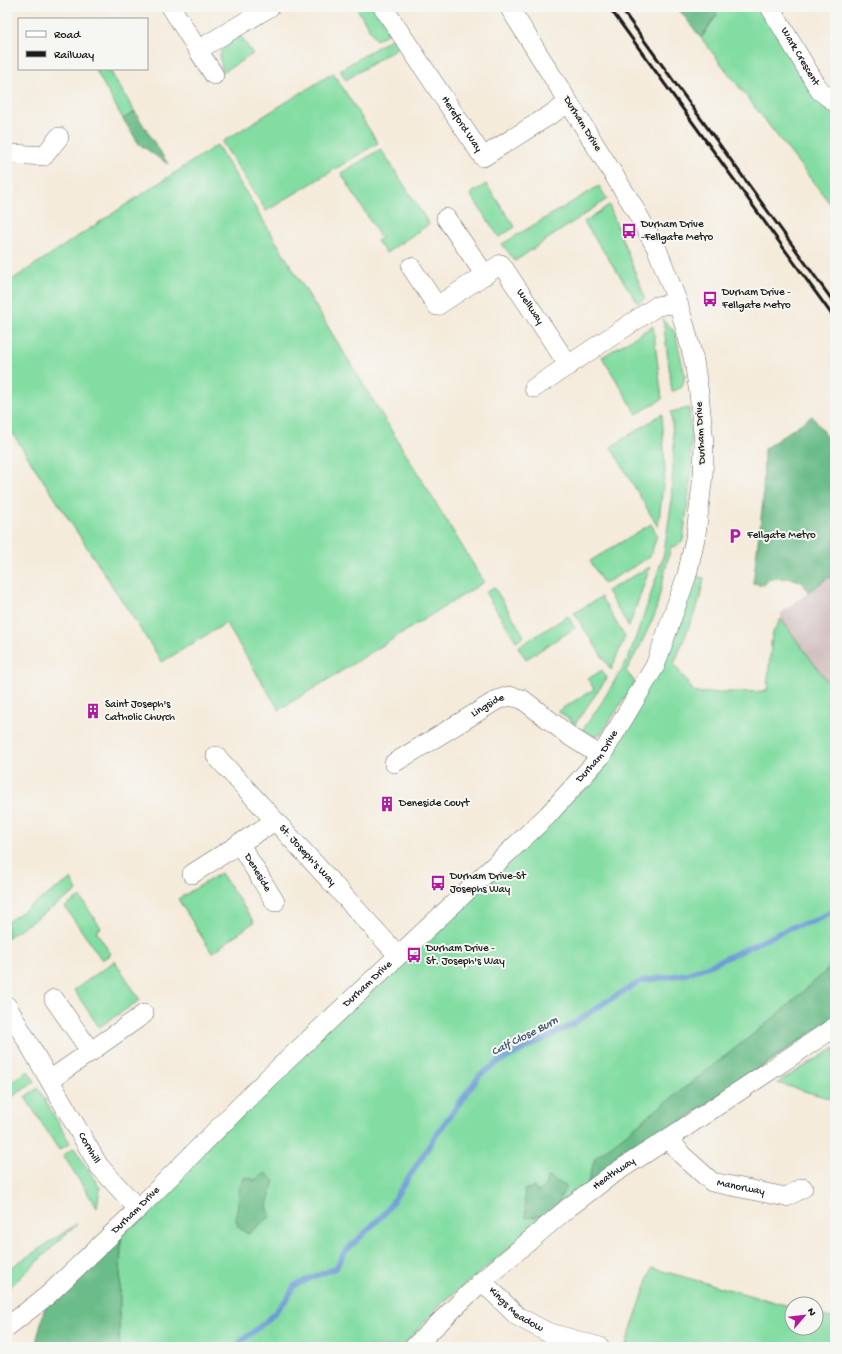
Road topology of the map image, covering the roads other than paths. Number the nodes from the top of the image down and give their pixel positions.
1 (171, 7) edge
2 (270, 7) edge
3 (384, 7) edge
4 (509, 7) edge
5 (770, 7) edge
6 (198, 50) junction
7 (214, 75) dead end
8 (835, 102) edge
9 (569, 103) junction
10 (59, 137) dead end
11 (7, 155) edge
12 (446, 218) dead end
13 (411, 267) dead end
14 (485, 275) junction
15 (678, 303) junction
16 (569, 366) junction
17 (534, 388) dead end
18 (216, 756) dead end
19 (601, 756) junction
20 (394, 763) dead end
21 (275, 821) junction
22 (239, 844) junction
23 (192, 874) dead end
24 (275, 902) dead end
25 (398, 955) junction
26 (54, 999) dead end
27 (7, 1006) edge
28 (144, 1014) dead end
29 (835, 1027) edge
30 (91, 1052) junction
31 (50, 1080) junction
32 (669, 1138) junction
33 (803, 1188) dead end
34 (138, 1209) junction
35 (482, 1281) junction
36 (7, 1327) edge
37 (414, 1347) edge
38 (600, 1347) edge

1 - 6 street
2 - 6 street
3 - 9 street, Hereford Way
4 - 9 street, Durham Drive
5 - 8 street, Wark Crescent
6 - 7 street
9 - 15 street, Durham Drive
10 - 11 street
12 - 14 street
13 - 14 street, Wellway
14 - 16 street, Wellway
15 - 16 street
15 - 19 street, Durham Drive
16 - 17 street
18 - 21 street, St. Joseph's Way
19 - 20 street, Lingside
19 - 25 street, Durham Drive
21 - 22 street, Deneside
21 - 25 street, St. Joseph's Way
22 - 23 street, Deneside
22 - 24 street, Deneside
25 - 34 street, Durham Drive
26 - 30 street
27 - 31 street, Cornhill
28 - 30 street
29 - 32 street, Heathway
30 - 31 street
31 - 34 street, Cornhill
32 - 33 street, Manorway
32 - 35 street, Heathway
34 - 36 street, Durham Drive
35 - 37 street, Heathway
35 - 38 street, Kings Meadow

